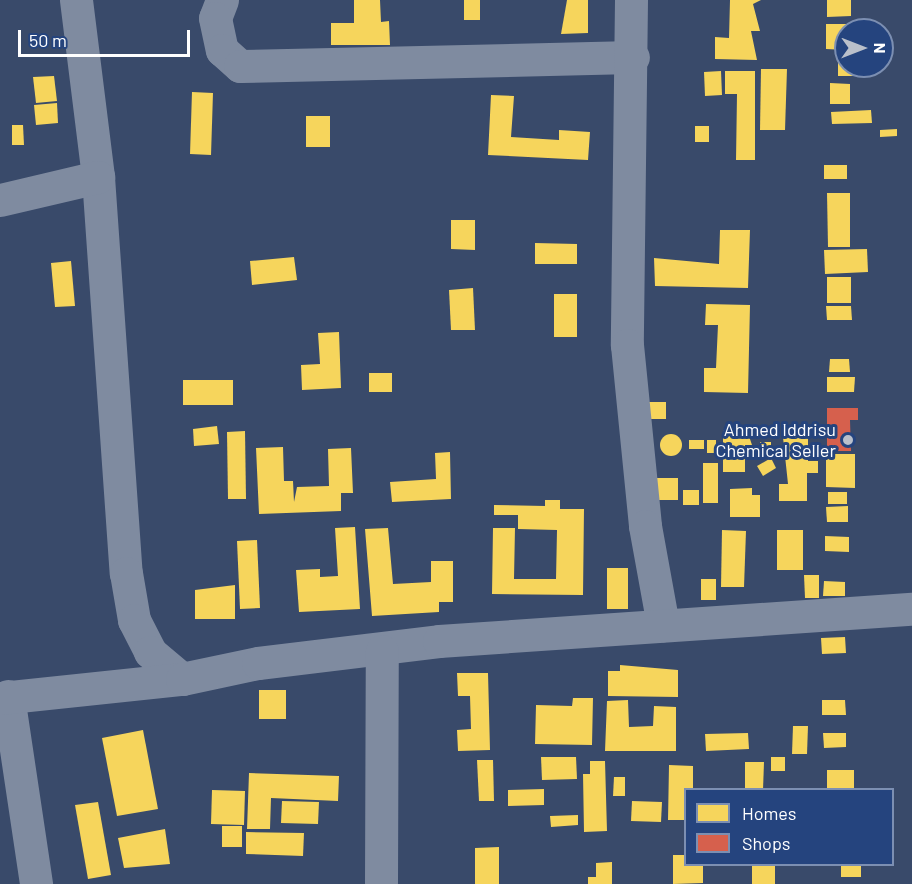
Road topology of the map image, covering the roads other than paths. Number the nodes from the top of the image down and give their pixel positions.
1 (76, 0) edge
2 (222, 0) edge
3 (631, 0) edge
4 (633, 57) junction
5 (98, 177) junction
6 (0, 200) edge
7 (912, 609) edge
8 (663, 625) junction
9 (382, 651) junction
10 (182, 679) junction
11 (4, 697) edge
12 (36, 884) edge
13 (381, 884) edge

1 - 5 street
2 - 4 street
3 - 4 street
4 - 8 street
5 - 6 street
5 - 10 street
7 - 8 street
8 - 9 street
9 - 10 street
9 - 13 street
10 - 11 street
11 - 12 street

